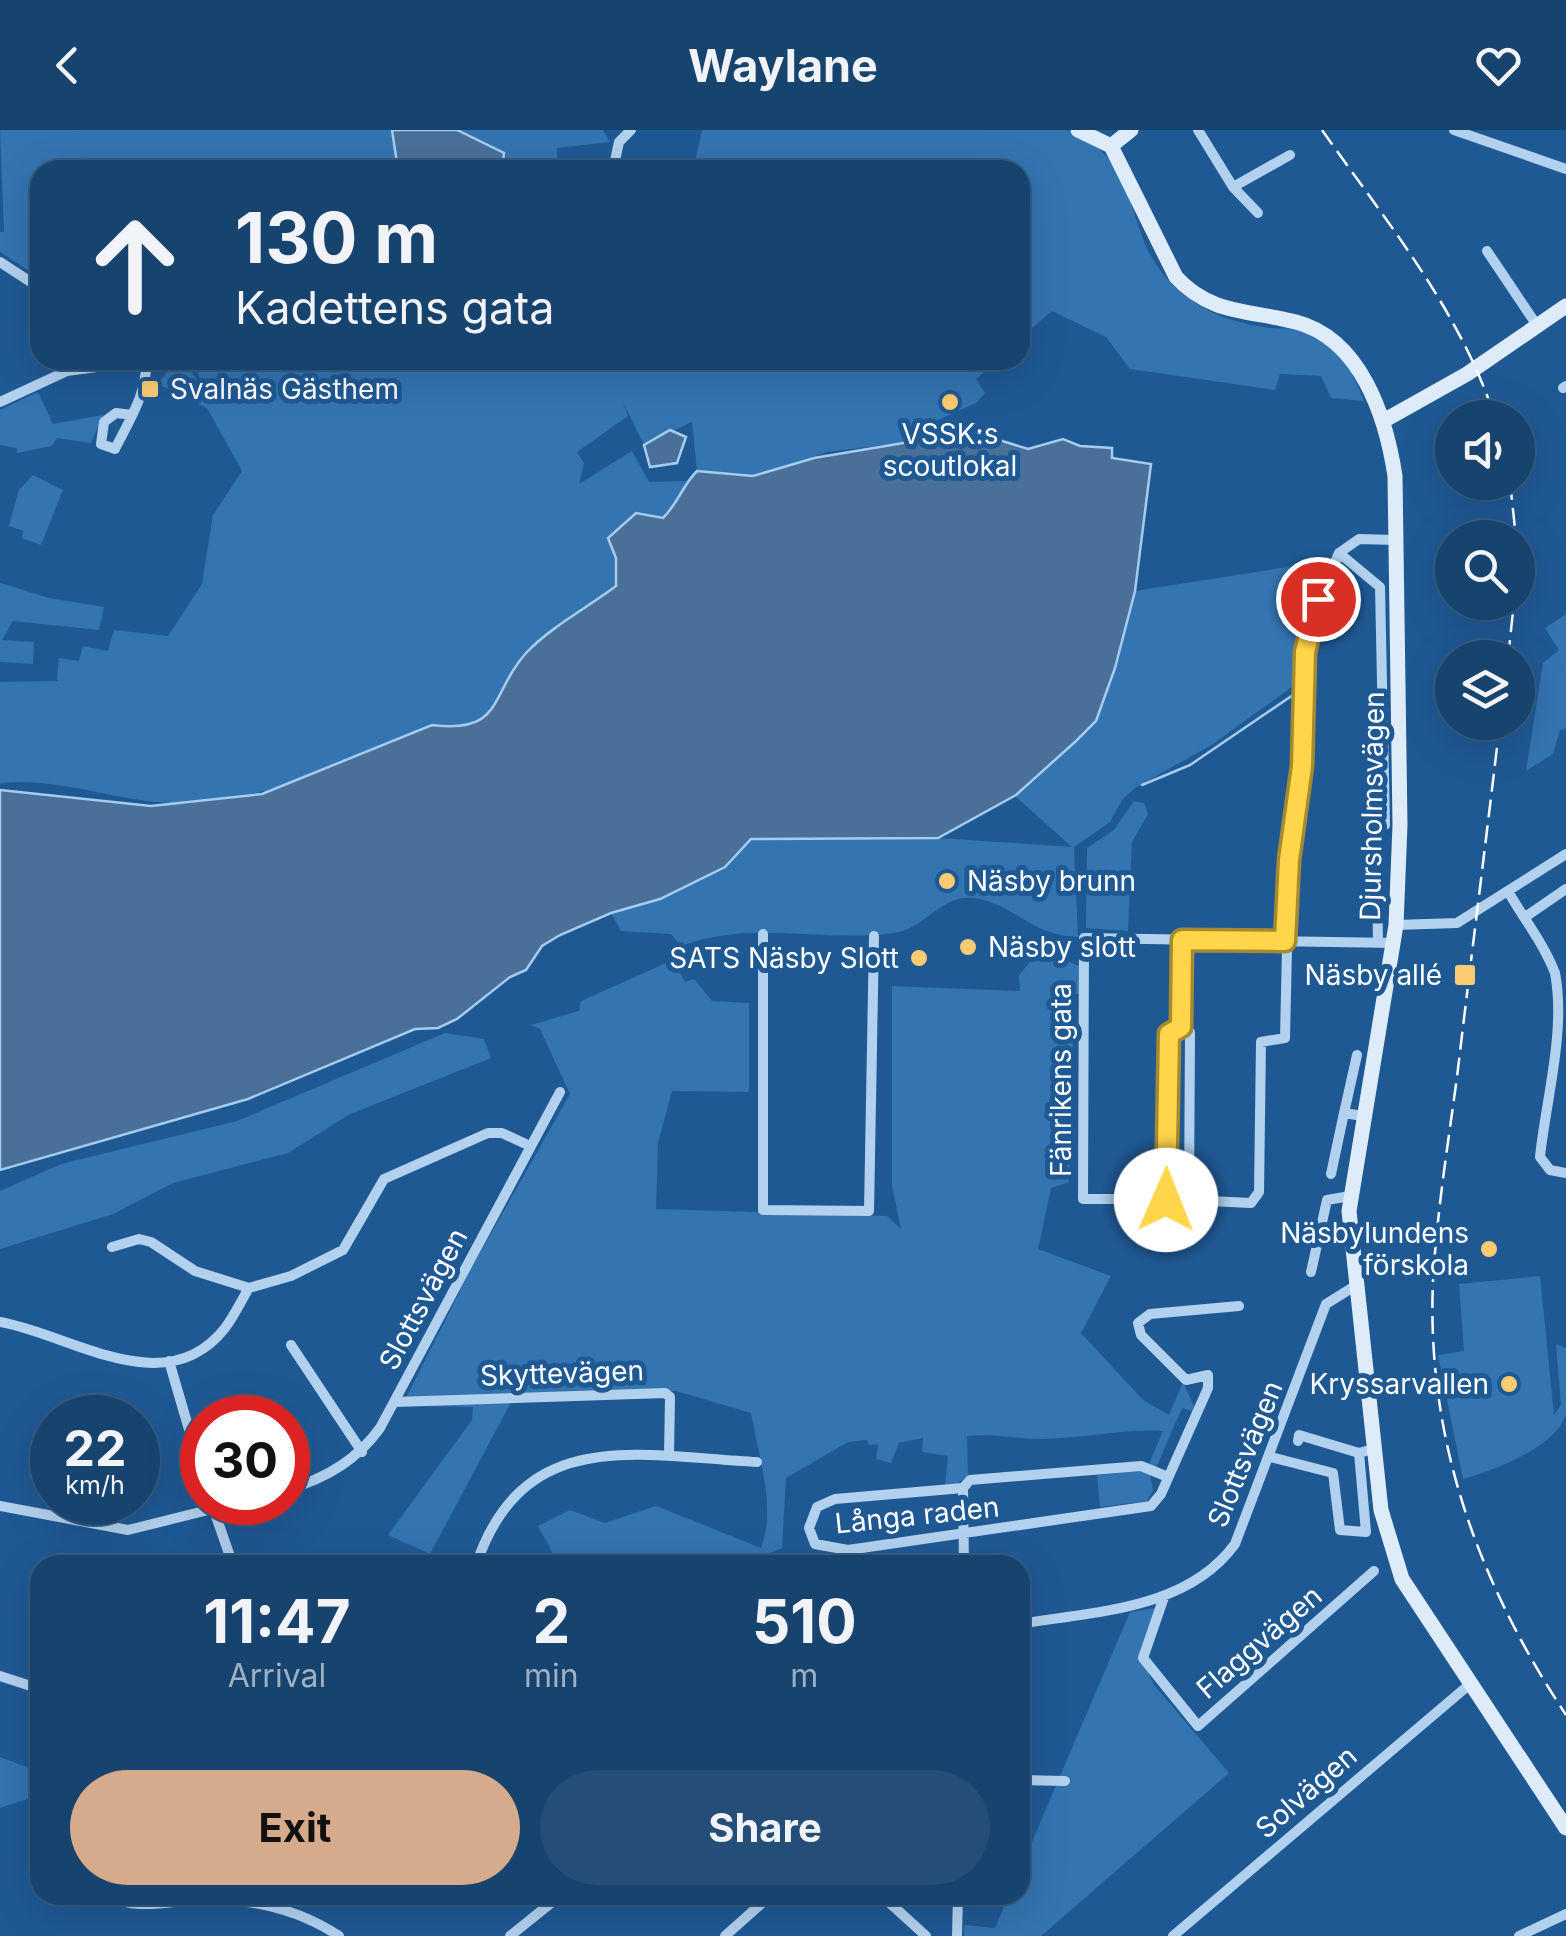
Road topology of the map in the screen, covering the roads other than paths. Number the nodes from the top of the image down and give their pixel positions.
1 (631, 130) edge
2 (1078, 130) edge
3 (1130, 130) edge
4 (1198, 130) edge
5 (1454, 130) edge
6 (1111, 146) junction
7 (1290, 155) dead end
8 (615, 160) edge
9 (1566, 169) edge
10 (1233, 186) junction
11 (1258, 212) dead end
12 (1487, 251) dead end
13 (0, 262) edge
14 (30, 282) edge
15 (1566, 306) edge
16 (1538, 327) junction
17 (59, 370) edge
18 (148, 370) edge
19 (0, 402) edge
20 (132, 414) dead end
21 (1385, 420) junction
22 (1396, 540) junction
23 (1338, 554) junction
24 (1566, 854) edge
25 (1566, 889) edge
26 (1509, 893) junction
27 (1525, 917) junction
28 (1396, 925) junction
29 (763, 934) dead end
30 (874, 936) dead end
31 (1182, 940) junction
32 (1285, 941) junction
33 (1386, 943) junction
34 (1181, 1027) junction
35 (1357, 1055) dead end
36 (560, 1092) dead end
37 (1344, 1113) junction
38 (1363, 1116) junction
39 (530, 1146) junction
40 (1566, 1173) edge
41 (1331, 1174) dead end
42 (1350, 1196) junction
43 (1166, 1200) junction
44 (1188, 1200) junction
45 (112, 1247) dead end
46 (1311, 1272) dead end
47 (1355, 1286) junction
48 (249, 1288) junction
49 (1239, 1306) dead end
50 (0, 1322) edge
51 (291, 1345) dead end
52 (169, 1361) junction
53 (180, 1399) edge
54 (394, 1402) junction
55 (1298, 1441) dead end
56 (362, 1452) junction
57 (668, 1456) junction
58 (1271, 1457) junction
59 (757, 1462) dead end
60 (1168, 1477) junction
61 (310, 1482) edge
62 (963, 1488) junction
63 (0, 1506) edge
64 (180, 1515) edge
65 (219, 1525) edge
66 (964, 1535) junction
67 (229, 1555) edge
68 (480, 1555) edge
69 (964, 1555) edge
70 (1374, 1571) dead end
71 (1164, 1596) junction
72 (1030, 1622) edge
73 (0, 1676) edge
74 (1470, 1684) junction
75 (30, 1686) edge
76 (1030, 1780) edge
77 (1066, 1781) dead end
78 (1566, 1828) edge
79 (258, 1905) edge
80 (549, 1905) edge
81 (760, 1905) edge
82 (892, 1905) edge
83 (958, 1905) edge
84 (1566, 1914) edge
85 (339, 1936) edge
86 (511, 1936) edge
87 (725, 1936) edge
88 (926, 1936) edge
89 (957, 1936) edge
90 (1173, 1936) edge
91 (1518, 1936) edge

1 - 8 street
2 - 6 street
3 - 6 street
4 - 10 street
5 - 9 street
6 - 21 street, Djursholmsvägen
7 - 10 street
10 - 11 street
12 - 16 street
13 - 14 street
15 - 16 street
16 - 21 street
17 - 19 street
18 - 20 street
21 - 22 street, Djursholmsvägen
22 - 23 street
22 - 28 street, Djursholmsvägen
23 - 32 street
23 - 33 street
24 - 26 street
25 - 27 street
26 - 27 street
26 - 28 street
27 - 40 street
28 - 33 street, Djursholmsvägen
29 - 30 street
31 - 32 street
31 - 34 street
31 - 43 street, Fänrikens gata
32 - 33 street
32 - 44 street
33 - 38 street, Djursholmsvägen
34 - 43 street
34 - 44 street
35 - 37 street
36 - 39 street, Slottsvägen
37 - 38 street
37 - 41 street
38 - 42 street, Djursholmsvägen
39 - 48 street
39 - 54 street, Slottsvägen
42 - 46 street
42 - 47 street, Djursholmsvägen
43 - 44 street
45 - 48 street
47 - 58 street, Slottsvägen
47 - 74 street, Djursholmsvägen
48 - 52 street
49 - 60 street, Långa raden
50 - 52 street
51 - 56 street
52 - 53 street
54 - 56 street, Slottsvägen
54 - 57 street, Skyttevägen
55 - 58 street
56 - 61 street, Slottsvägen
57 - 59 street
57 - 68 street
58 - 71 street, Slottsvägen
60 - 62 street, Långa raden
60 - 66 street, Långa raden
62 - 66 street
62 - 66 street, Långa raden
63 - 64 street
65 - 67 street
66 - 69 street
70 - 71 street, Flaggvägen
71 - 72 street, Slottsvägen
73 - 75 street
74 - 78 street, Djursholmsvägen
74 - 90 street, Solvägen
76 - 77 street
79 - 85 street
80 - 86 street
81 - 87 street
82 - 88 street
83 - 89 street
84 - 91 street

